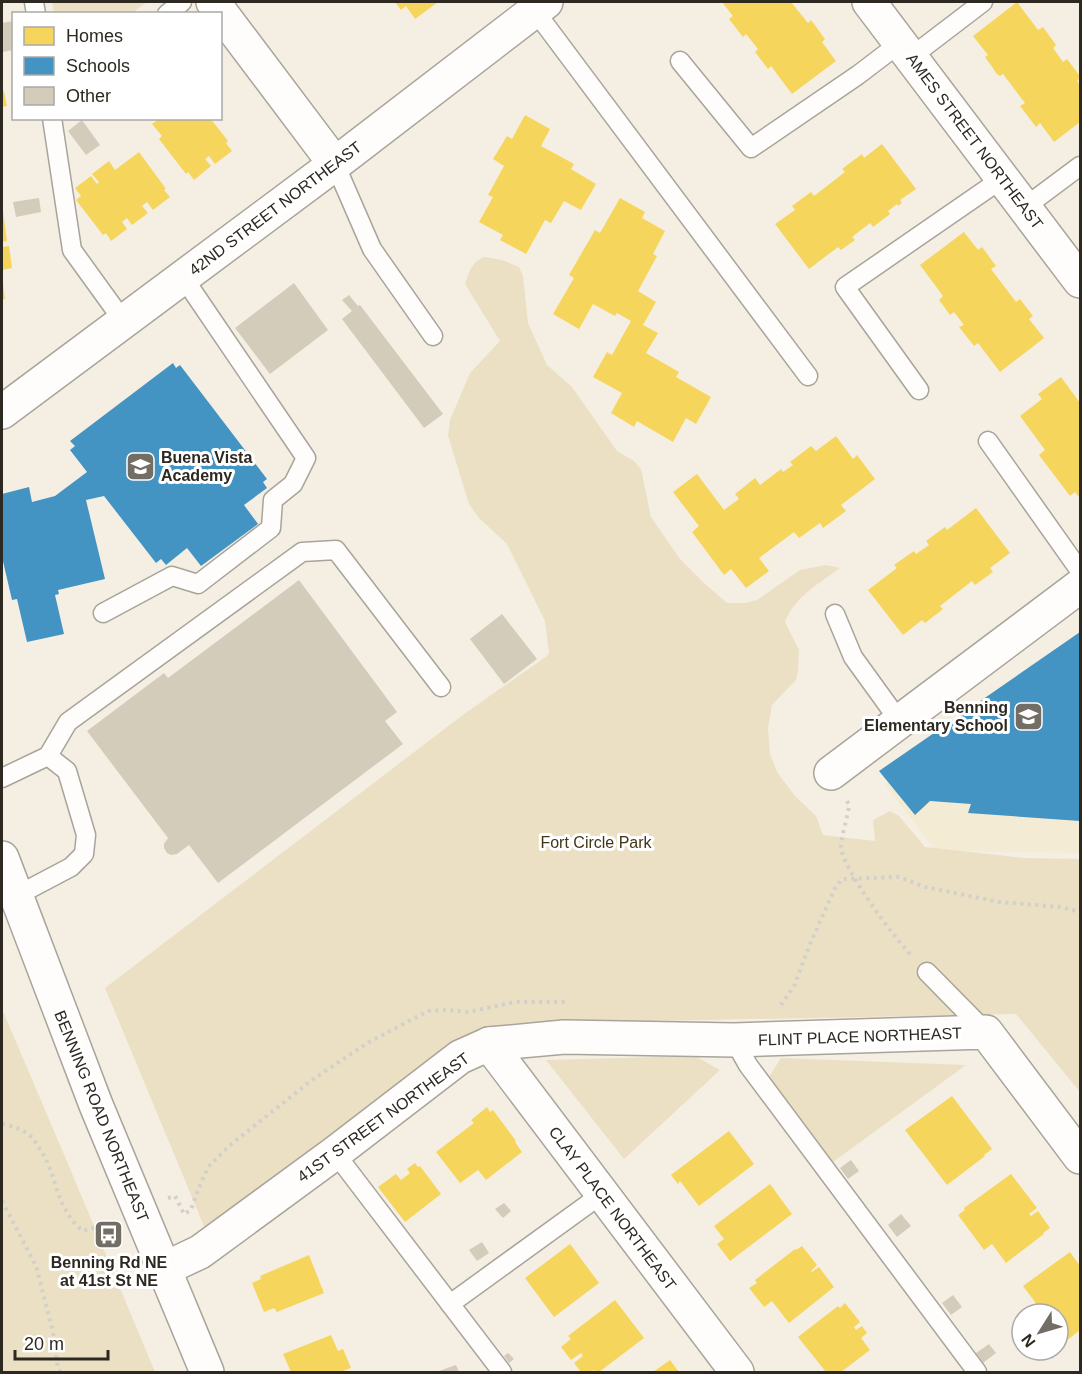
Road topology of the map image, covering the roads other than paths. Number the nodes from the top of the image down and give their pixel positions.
1 (182, 2) edge
2 (869, 2) edge
3 (983, 2) edge
4 (541, 6) edge
5 (170, 12) edge
6 (222, 14) edge
7 (906, 50) junction
8 (680, 60) dead end
9 (51, 120) edge
10 (335, 164) junction
11 (1080, 166) edge
12 (1003, 178) junction
13 (1025, 207) junction
14 (183, 277) junction
15 (1080, 281) edge
16 (124, 322) junction
17 (433, 336) dead end
18 (808, 376) dead end
19 (919, 390) dead end
20 (2, 412) edge
21 (988, 441) dead end
22 (1080, 571) edge
23 (1080, 586) edge
24 (103, 613) dead end
25 (835, 614) dead end
26 (441, 687) dead end
27 (900, 722) junction
28 (48, 756) junction
29 (831, 773) road end
30 (2, 778) edge
31 (2, 858) edge
32 (16, 896) junction
33 (927, 972) road end
34 (986, 1032) junction
35 (744, 1039) junction
36 (489, 1044) junction
37 (335, 1153) junction
38 (1080, 1157) edge
39 (602, 1194) junction
40 (164, 1269) junction
41 (450, 1304) junction
42 (207, 1372) edge
43 (502, 1372) edge
44 (737, 1372) edge
45 (977, 1372) edge

1 - 5 lane
2 - 7 street, AMES STREET NORTHEAST
3 - 7 lane
4 - 10 street, 42ND STREET NORTHEAST
4 - 18 lane
6 - 10 street
7 - 8 lane
7 - 12 street, AMES STREET NORTHEAST
9 - 16 lane
10 - 14 street, 42ND STREET NORTHEAST
10 - 17 lane
11 - 13 lane
12 - 13 street, AMES STREET NORTHEAST
12 - 19 lane
13 - 15 street, AMES STREET NORTHEAST
14 - 16 street, 42ND STREET NORTHEAST
14 - 24 lane
16 - 20 street, 42ND STREET NORTHEAST
21 - 22 lane
23 - 27 street
25 - 27 lane
26 - 28 lane
27 - 29 street
28 - 30 lane
28 - 32 lane
31 - 32 street, BENNING ROAD NORTHEAST
32 - 40 street, BENNING ROAD NORTHEAST
33 - 34 lane
34 - 35 street, FLINT PLACE NORTHEAST
34 - 38 street
35 - 36 street, 41ST STREET NORTHEAST
35 - 45 lane
36 - 37 street, 41ST STREET NORTHEAST
36 - 39 street, CLAY PLACE NORTHEAST
37 - 40 street, 41ST STREET NORTHEAST
37 - 41 lane
39 - 41 lane
39 - 44 street, CLAY PLACE NORTHEAST
40 - 42 street, BENNING ROAD NORTHEAST
41 - 43 lane

